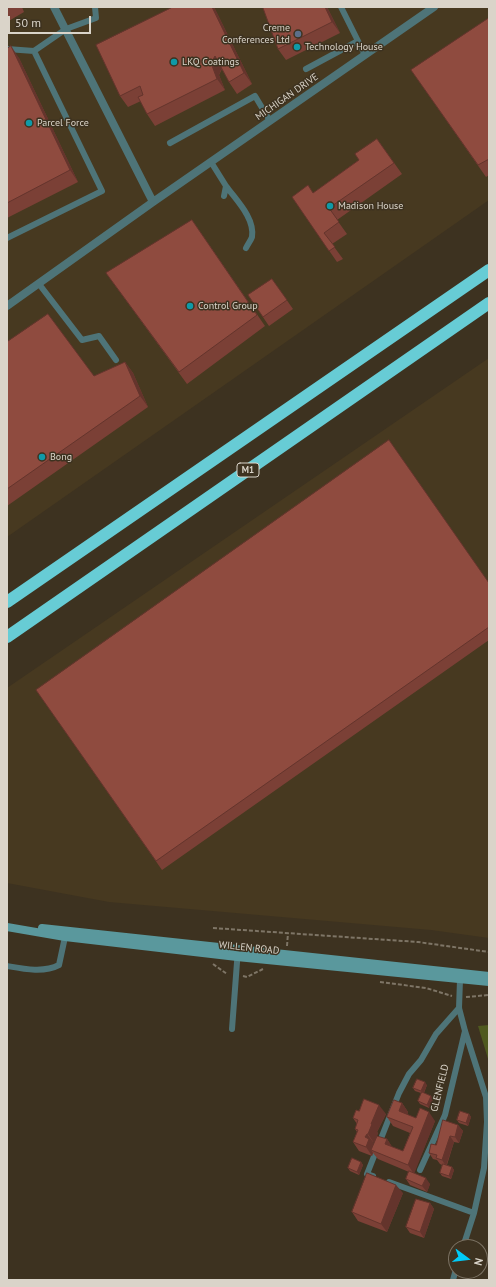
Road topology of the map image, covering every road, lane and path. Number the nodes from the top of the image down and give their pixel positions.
1 (54, 7) edge
2 (94, 7) edge
3 (341, 7) edge
4 (433, 8) edge
5 (66, 30) junction
6 (358, 41) junction
7 (7, 49) edge
8 (34, 51) junction
9 (365, 55) junction
10 (306, 68) dead end
11 (270, 121) junction
12 (170, 143) dead end
13 (211, 162) junction
14 (226, 186) junction
15 (224, 196) dead end
16 (154, 202) junction
17 (7, 238) edge
18 (246, 248) dead end
19 (489, 270) edge
20 (39, 284) junction
21 (489, 302) edge
22 (7, 306) edge
23 (116, 360) dead end
24 (7, 602) edge
25 (7, 637) edge
26 (7, 927) edge
27 (213, 928) dead end
28 (65, 937) junction
29 (489, 952) edge
30 (238, 953) junction
31 (7, 966) edge
32 (489, 976) edge
33 (460, 980) junction
34 (489, 982) edge
35 (459, 1008) junction
36 (232, 1029) dead end
37 (465, 1031) junction
38 (420, 1170) dead end
39 (474, 1213) junction
40 (466, 1239) edge

1 - 5 street
2 - 5 lane
3 - 6 lane
4 - 9 street, MICHIGAN DRIVE
5 - 8 lane
5 - 16 street
6 - 9 lane
6 - 10 lane
7 - 8 lane
8 - 17 lane
9 - 11 street, MICHIGAN DRIVE
11 - 12 lane
11 - 13 street, MICHIGAN DRIVE
13 - 14 lane
13 - 16 street, MICHIGAN DRIVE
14 - 15 lane
14 - 18 lane
16 - 20 street, MICHIGAN DRIVE
19 - 24 highway
20 - 22 street, MICHIGAN DRIVE
20 - 23 lane
21 - 25 highway, M1
26 - 28 street, WILLEN ROAD
26 - 30 street, WILLEN ROAD
27 - 29 path
28 - 30 street, WILLEN ROAD
28 - 31 lane
30 - 32 street, WILLEN ROAD
30 - 33 street, WILLEN ROAD
30 - 36 lane
33 - 34 street, WILLEN ROAD
33 - 35 lane
35 - 37 lane
35 - 39 lane
37 - 38 lane, GLENFIELD
37 - 39 lane
39 - 40 lane

